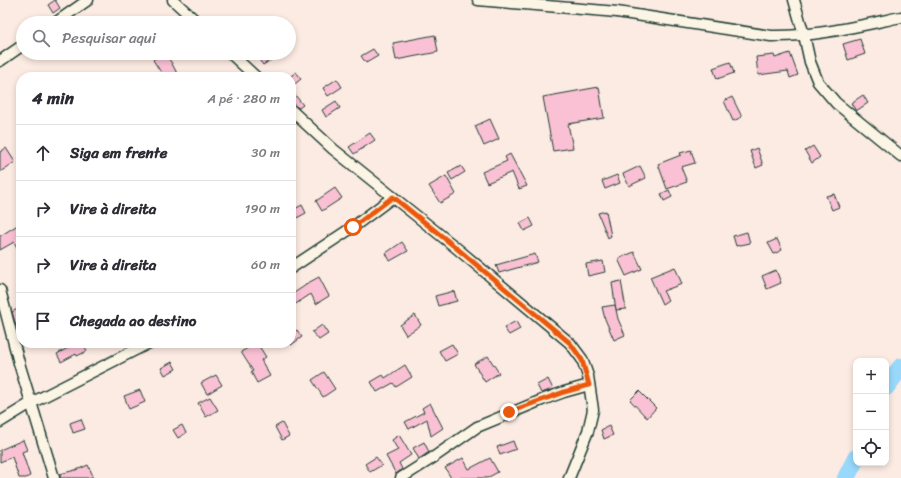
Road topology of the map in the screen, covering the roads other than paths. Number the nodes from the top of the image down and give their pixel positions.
1 (88, 0) edge
2 (173, 0) edge
3 (478, 0) edge
4 (794, 0) edge
5 (65, 16) edge
6 (190, 16) edge
7 (901, 17) edge
8 (804, 35) junction
9 (16, 50) edge
10 (238, 60) edge
11 (0, 61) edge
12 (251, 72) edge
13 (296, 115) edge
14 (901, 156) edge
15 (393, 197) junction
16 (296, 265) edge
17 (0, 290) edge
18 (139, 348) edge
19 (589, 385) junction
20 (31, 403) junction
21 (0, 422) edge
22 (54, 478) edge
23 (401, 478) edge
24 (569, 478) edge

1 - 5 street
2 - 6 street
3 - 8 street
4 - 8 street
7 - 8 street
8 - 14 street
9 - 11 street
10 - 12 street
13 - 15 street
15 - 16 street
15 - 19 street
17 - 20 street
18 - 20 street
19 - 23 street
19 - 24 street
20 - 21 street
20 - 22 street

